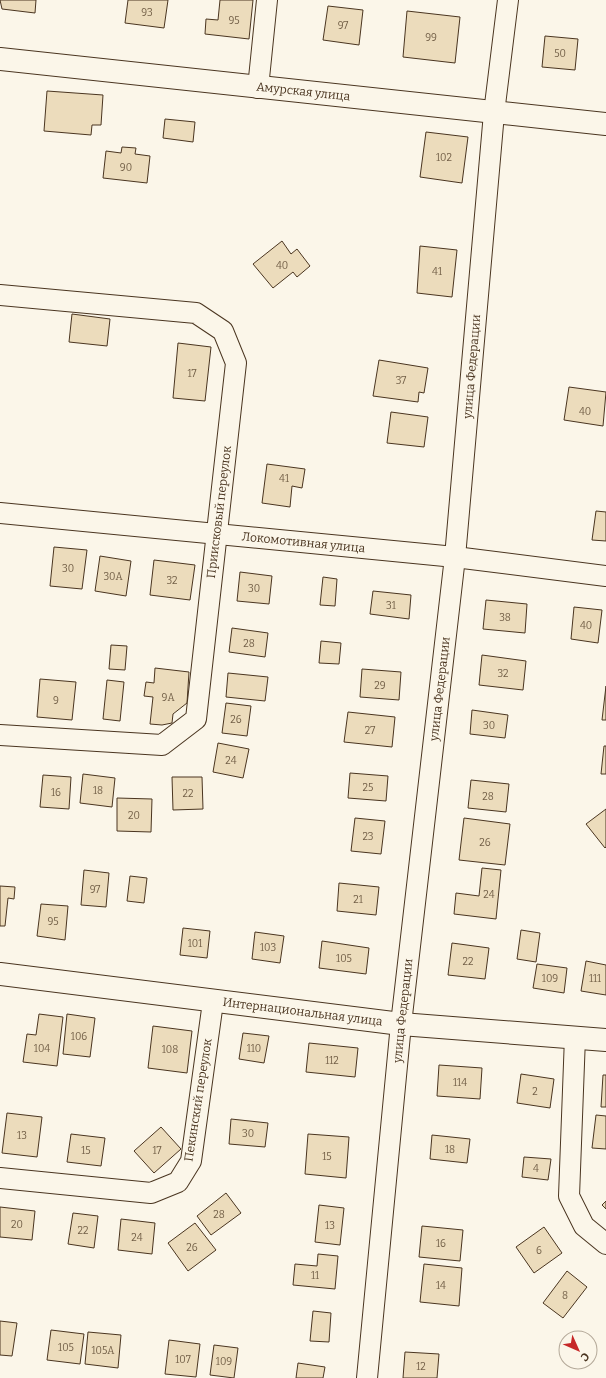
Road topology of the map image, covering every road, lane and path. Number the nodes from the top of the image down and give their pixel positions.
1 (267, 0) edge
2 (508, 0) edge
3 (0, 59) edge
4 (258, 88) junction
5 (494, 113) junction
6 (606, 124) edge
7 (0, 294) edge
8 (0, 512) edge
9 (216, 534) junction
10 (455, 558) junction
11 (606, 576) edge
12 (0, 735) edge
13 (0, 974) edge
14 (213, 1002) junction
15 (401, 1024) junction
16 (575, 1037) junction
17 (606, 1040) edge
18 (0, 1178) edge
19 (606, 1244) edge
20 (367, 1378) edge

1 - 4 street
2 - 5 street, улица Федерации
3 - 4 street, Амурская улица
4 - 5 street, Амурская улица
5 - 6 street, Амурская улица
5 - 10 street, улица Федерации
7 - 9 street, Приисковый переулок
8 - 9 street, Локомотивная улица
9 - 10 street, Локомотивная улица
9 - 12 street, Приисковый переулок
10 - 11 street, Локомотивная улица
10 - 15 street, улица Федерации
13 - 14 street, Интернациональная улица
14 - 15 street, Интернациональная улица
14 - 18 street, Пекинский переулок
15 - 16 street, Интернациональная улица
15 - 20 street, улица Федерации
16 - 17 street, Интернациональная улица
16 - 19 street

